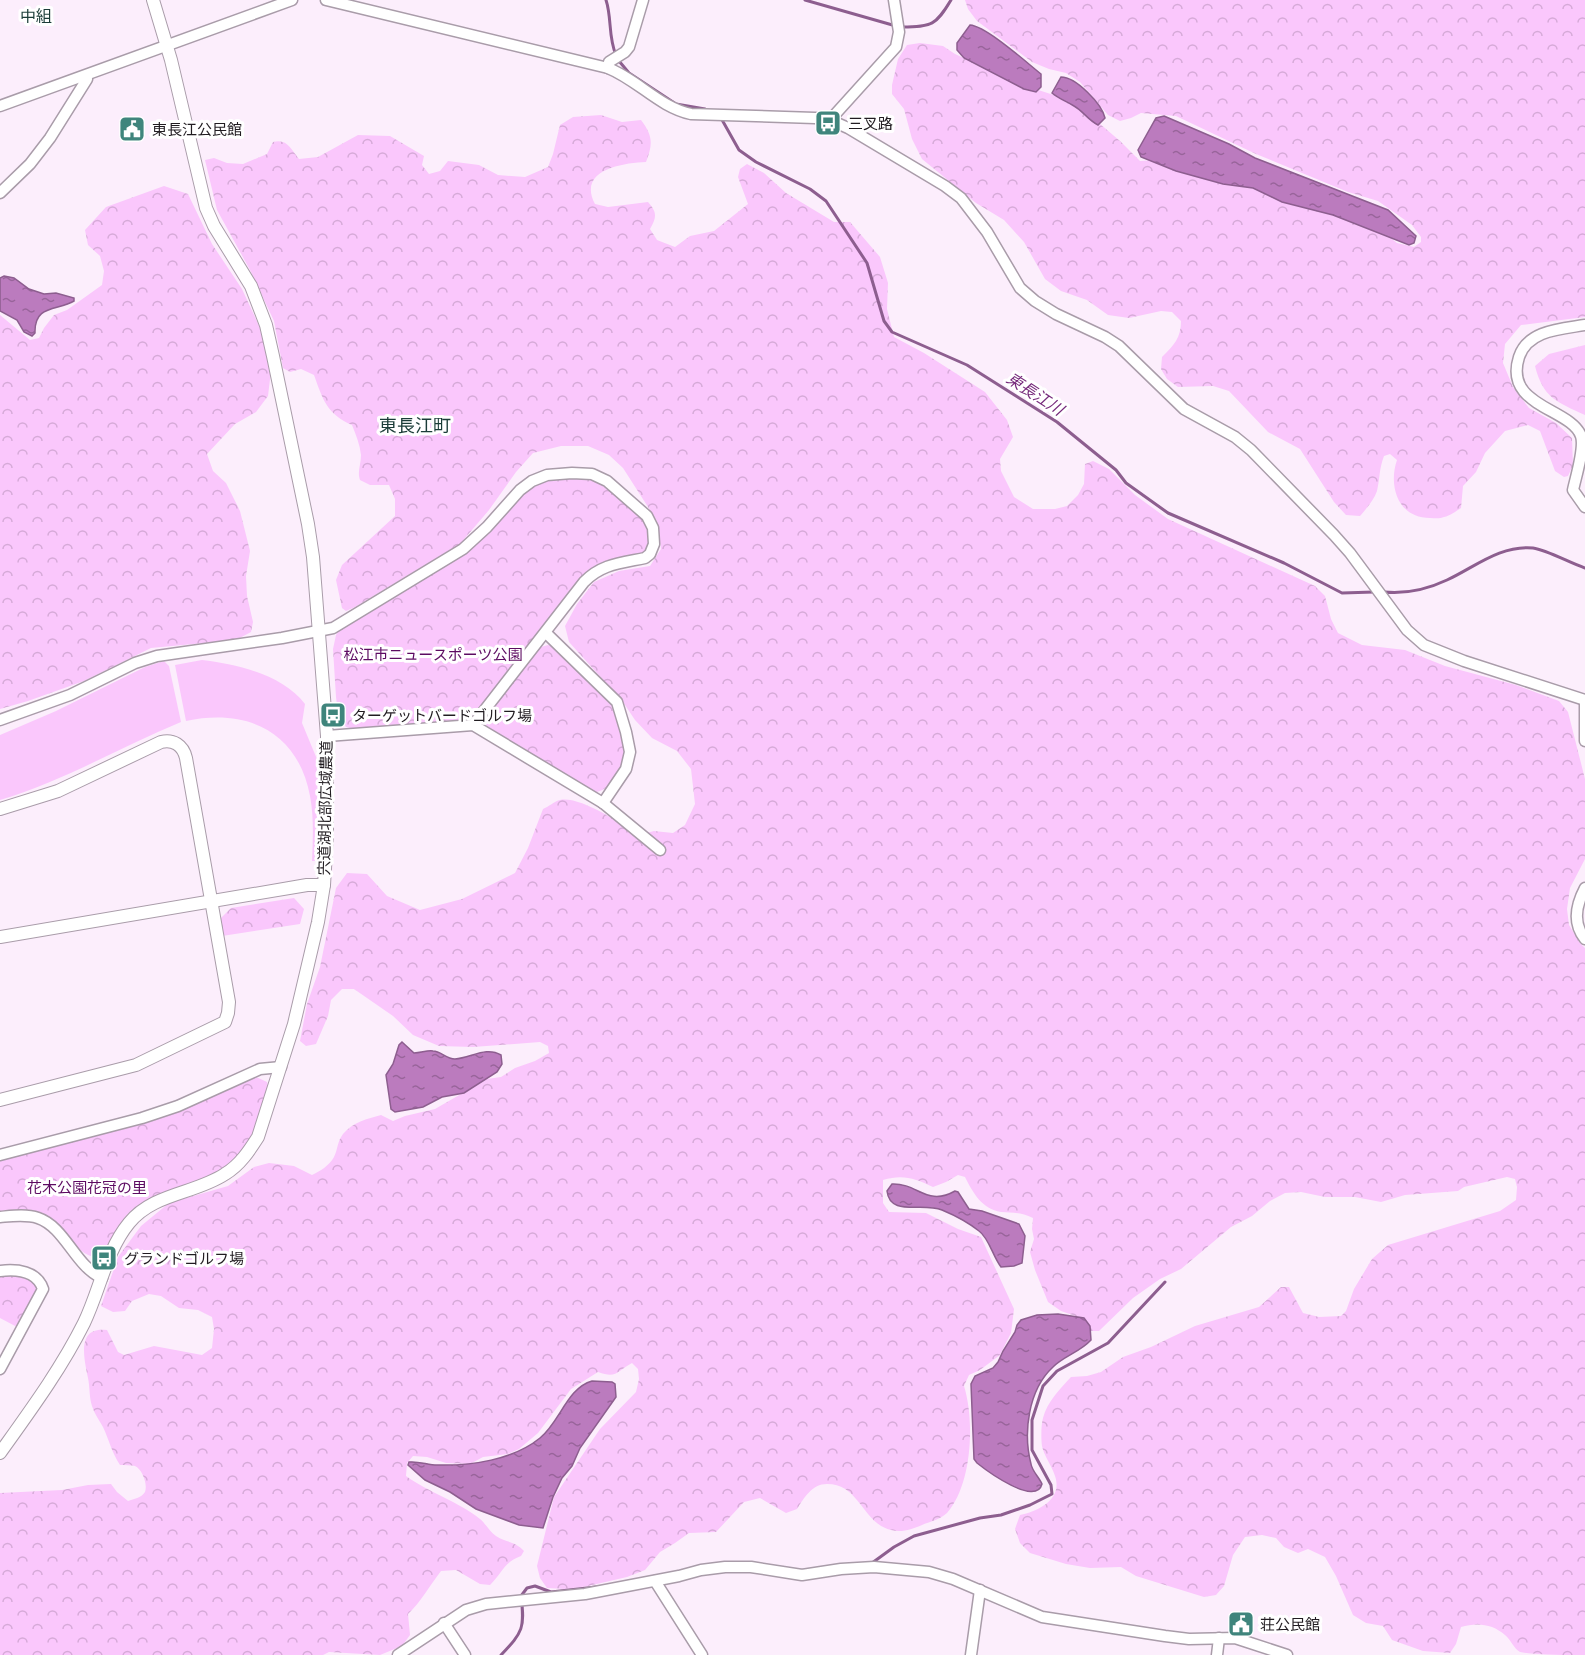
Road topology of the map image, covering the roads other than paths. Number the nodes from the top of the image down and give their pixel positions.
1 (153, 0) edge
2 (292, 0) edge
3 (326, 0) edge
4 (643, 0) edge
5 (894, 0) edge
6 (167, 45) junction
7 (608, 68) junction
8 (86, 76) junction
9 (0, 106) edge
10 (830, 120) junction
11 (0, 193) edge
12 (1585, 325) edge
13 (1585, 507) edge
14 (320, 629) junction
15 (546, 633) junction
16 (1585, 701) edge
17 (0, 720) edge
18 (473, 725) junction
19 (327, 736) junction
20 (1585, 741) edge
21 (603, 803) junction
22 (0, 809) edge
23 (660, 850) dead end
24 (324, 885) junction
25 (1585, 888) edge
26 (212, 901) junction
27 (0, 937) edge
28 (1585, 939) edge
29 (282, 1067) junction
30 (0, 1100) edge
31 (0, 1155) edge
32 (0, 1217) edge
33 (0, 1271) edge
34 (102, 1278) junction
35 (0, 1369) edge
36 (0, 1453) edge
37 (655, 1581) junction
38 (980, 1590) junction
39 (444, 1623) junction
40 (1219, 1638) junction
41 (398, 1655) edge
42 (465, 1655) edge
43 (702, 1655) edge
44 (971, 1655) edge
45 (1217, 1655) edge
46 (1287, 1655) edge

1 - 6 street, 宍道湖北部広域農道
2 - 6 street
3 - 7 street
4 - 7 street
5 - 10 street
6 - 8 street
6 - 14 street, 宍道湖北部広域農道
7 - 10 street
8 - 9 street
8 - 11 street
10 - 16 street
12 - 13 street
14 - 15 street
14 - 17 street
14 - 19 street, 宍道湖北部広域農道
15 - 18 street
15 - 21 street
16 - 20 street
18 - 19 street
18 - 21 street
19 - 24 street, 宍道湖北部広域農道
21 - 23 street
22 - 26 street
24 - 26 street
24 - 29 street, 宍道湖北部広域農道
25 - 28 street
26 - 27 street
26 - 30 street
29 - 31 street
29 - 34 street, 宍道湖北部広域農道
32 - 34 street
33 - 35 street
34 - 36 street, 宍道湖北部広域農道
37 - 38 street
37 - 39 street
37 - 43 street
38 - 40 street
38 - 44 street
39 - 41 street
39 - 42 street
40 - 45 street
40 - 46 street

